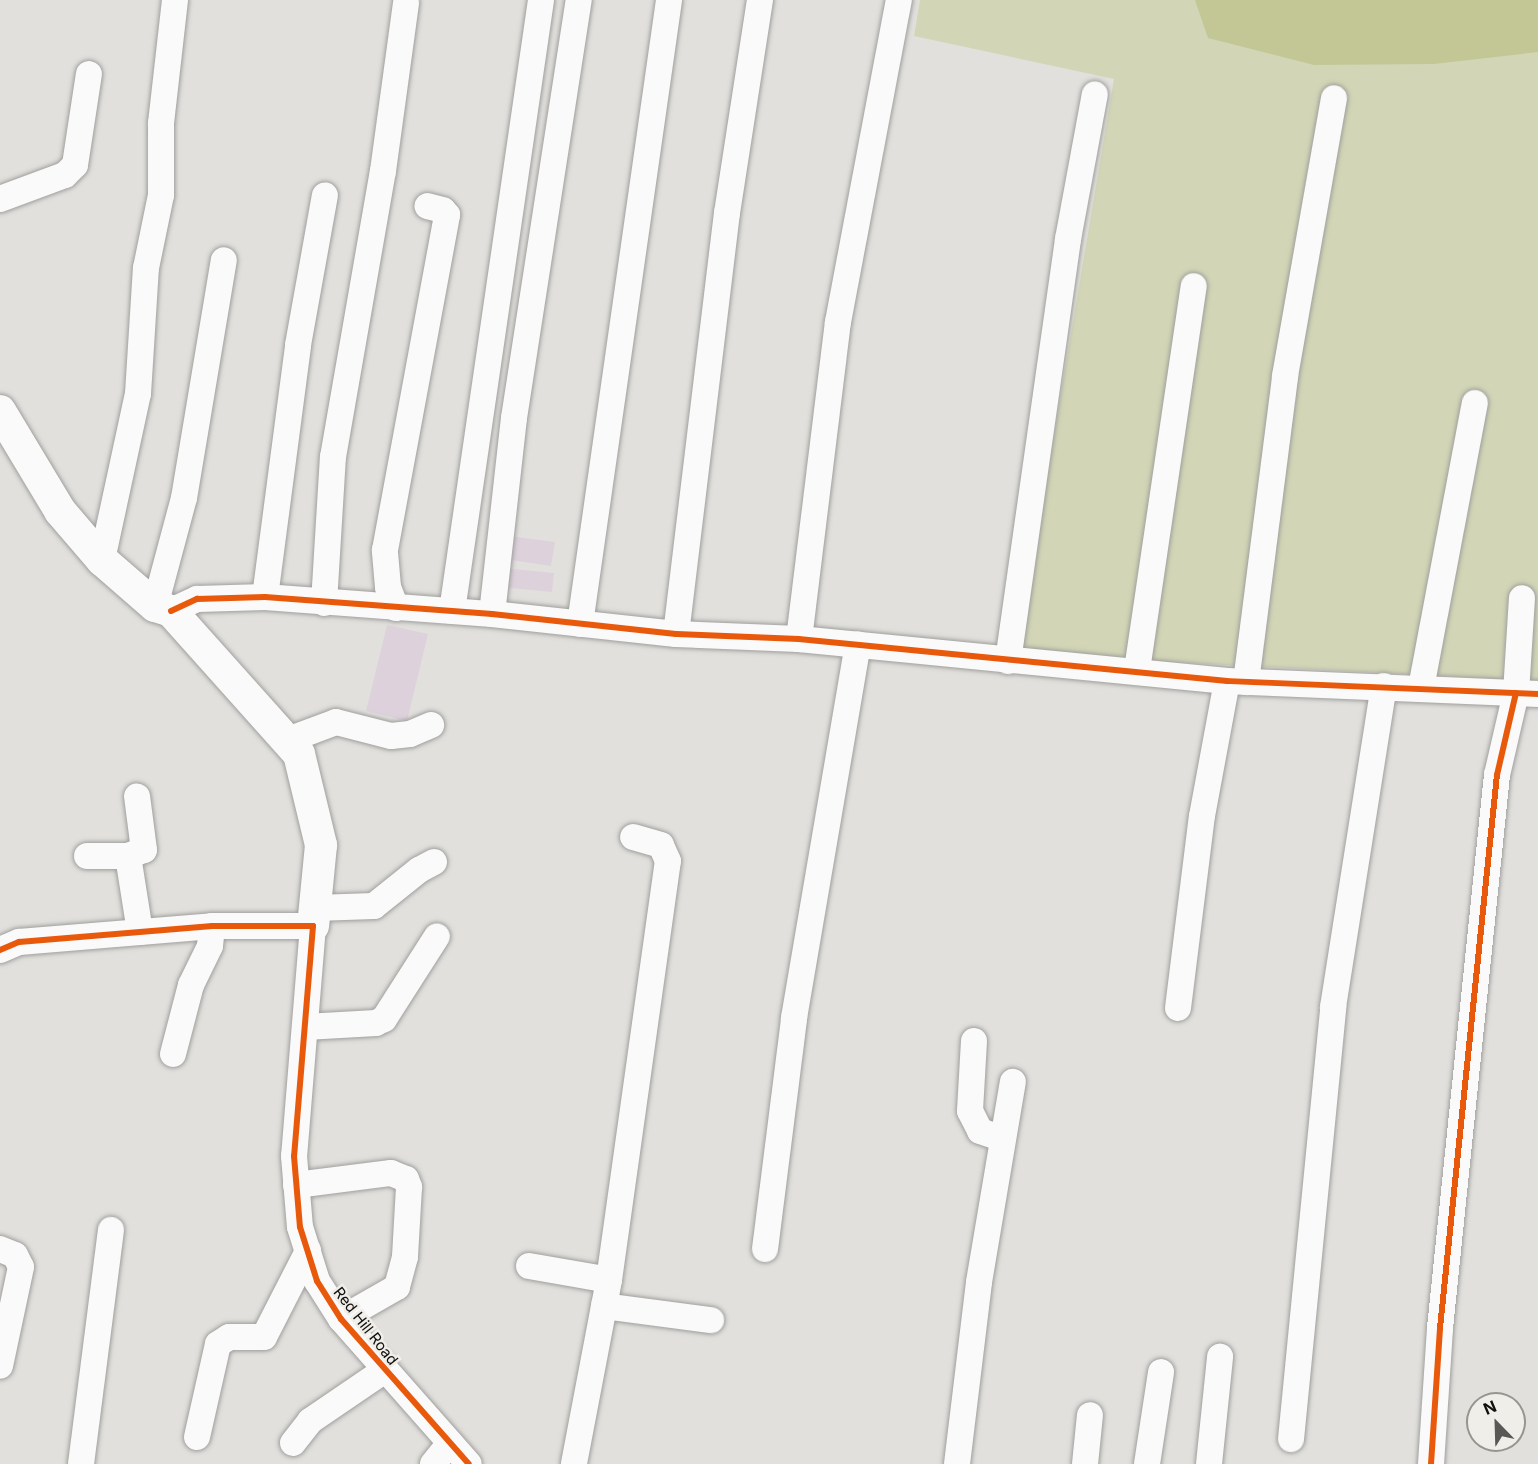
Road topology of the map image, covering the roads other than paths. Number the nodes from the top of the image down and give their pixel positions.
1 (175, 0) edge
2 (541, 0) edge
3 (579, 0) edge
4 (669, 0) edge
5 (760, 0) edge
6 (898, 0) edge
7 (406, 3) dead end
8 (89, 74) dead end
9 (1095, 94) dead end
10 (1334, 98) dead end
11 (325, 195) dead end
12 (0, 199) edge
13 (427, 206) dead end
14 (224, 260) dead end
15 (1194, 286) dead end
16 (1475, 403) dead end
17 (0, 411) edge
18 (102, 560) junction
19 (265, 597) junction
20 (1522, 598) dead end
21 (324, 603) junction
22 (396, 608) junction
23 (163, 609) junction
24 (452, 611) junction
25 (492, 614) junction
26 (580, 624) junction
27 (676, 634) junction
28 (799, 639) junction
29 (858, 644) junction
30 (1008, 661) junction
31 (1137, 670) junction
32 (1236, 681) junction
33 (1384, 686) junction
34 (1420, 688) junction
35 (1527, 693) edge
36 (431, 725) dead end
37 (288, 740) junction
38 (137, 796) dead end
39 (633, 837) dead end
40 (87, 856) dead end
41 (128, 856) junction
42 (435, 862) dead end
43 (314, 917) junction
44 (212, 926) junction
45 (140, 932) junction
46 (437, 936) dead end
47 (0, 950) edge
48 (1178, 1008) dead end
49 (305, 1027) junction
50 (974, 1041) dead end
51 (173, 1054) dead end
52 (1013, 1082) dead end
53 (1003, 1139) junction
54 (296, 1185) junction
55 (111, 1230) dead end
56 (0, 1249) edge
57 (765, 1250) dead end
58 (308, 1251) junction
59 (529, 1266) dead end
60 (609, 1280) junction
61 (604, 1306) junction
62 (341, 1319) junction
63 (711, 1320) dead end
64 (1220, 1357) dead end
65 (0, 1366) edge
66 (385, 1370) junction
67 (1161, 1372) dead end
68 (1090, 1415) dead end
69 (72, 1418) dead end
70 (197, 1437) dead end
71 (1291, 1440) dead end
72 (293, 1443) dead end
73 (450, 1443) junction
74 (66, 1464) edge
75 (81, 1464) edge
76 (433, 1464) edge
77 (469, 1464) edge
78 (574, 1464) edge
79 (957, 1464) edge
80 (1085, 1464) edge
81 (1147, 1464) edge
82 (1209, 1464) edge
83 (1431, 1464) edge

1 - 18 street
2 - 24 street
3 - 25 street
4 - 26 street
5 - 27 street
6 - 28 street
7 - 21 street
8 - 12 street
9 - 30 street
10 - 32 street
11 - 19 street
13 - 22 street
14 - 23 street
15 - 31 street
16 - 34 street
17 - 18 main road
18 - 23 main road
19 - 21 street
19 - 23 street
20 - 35 street
21 - 22 street
22 - 24 street
23 - 37 main road
24 - 25 street
25 - 26 street
26 - 27 street
27 - 28 street
28 - 29 street
29 - 30 street
29 - 57 street
30 - 31 street
31 - 32 street
32 - 33 street
32 - 48 street
33 - 34 street
33 - 71 street
34 - 35 street
35 - 83 street
36 - 37 street
37 - 43 main road
38 - 41 street
39 - 60 street
40 - 41 street
41 - 45 street
42 - 43 street
43 - 44 street
43 - 49 street, Red Hill Road
44 - 45 street
44 - 51 street
45 - 47 street
46 - 49 street
49 - 54 street, Red Hill Road
50 - 53 street
52 - 53 street
53 - 79 street
54 - 58 street, Red Hill Road
54 - 62 street
55 - 75 street
56 - 65 street
58 - 62 street, Red Hill Road
58 - 70 street
59 - 60 street
60 - 61 street
61 - 63 street
61 - 78 street
62 - 66 street, Red Hill Road
64 - 82 street
66 - 72 street
66 - 73 street, Red Hill Road
67 - 81 street
68 - 80 street
69 - 74 street
73 - 76 street
73 - 77 street, Red Hill Road

